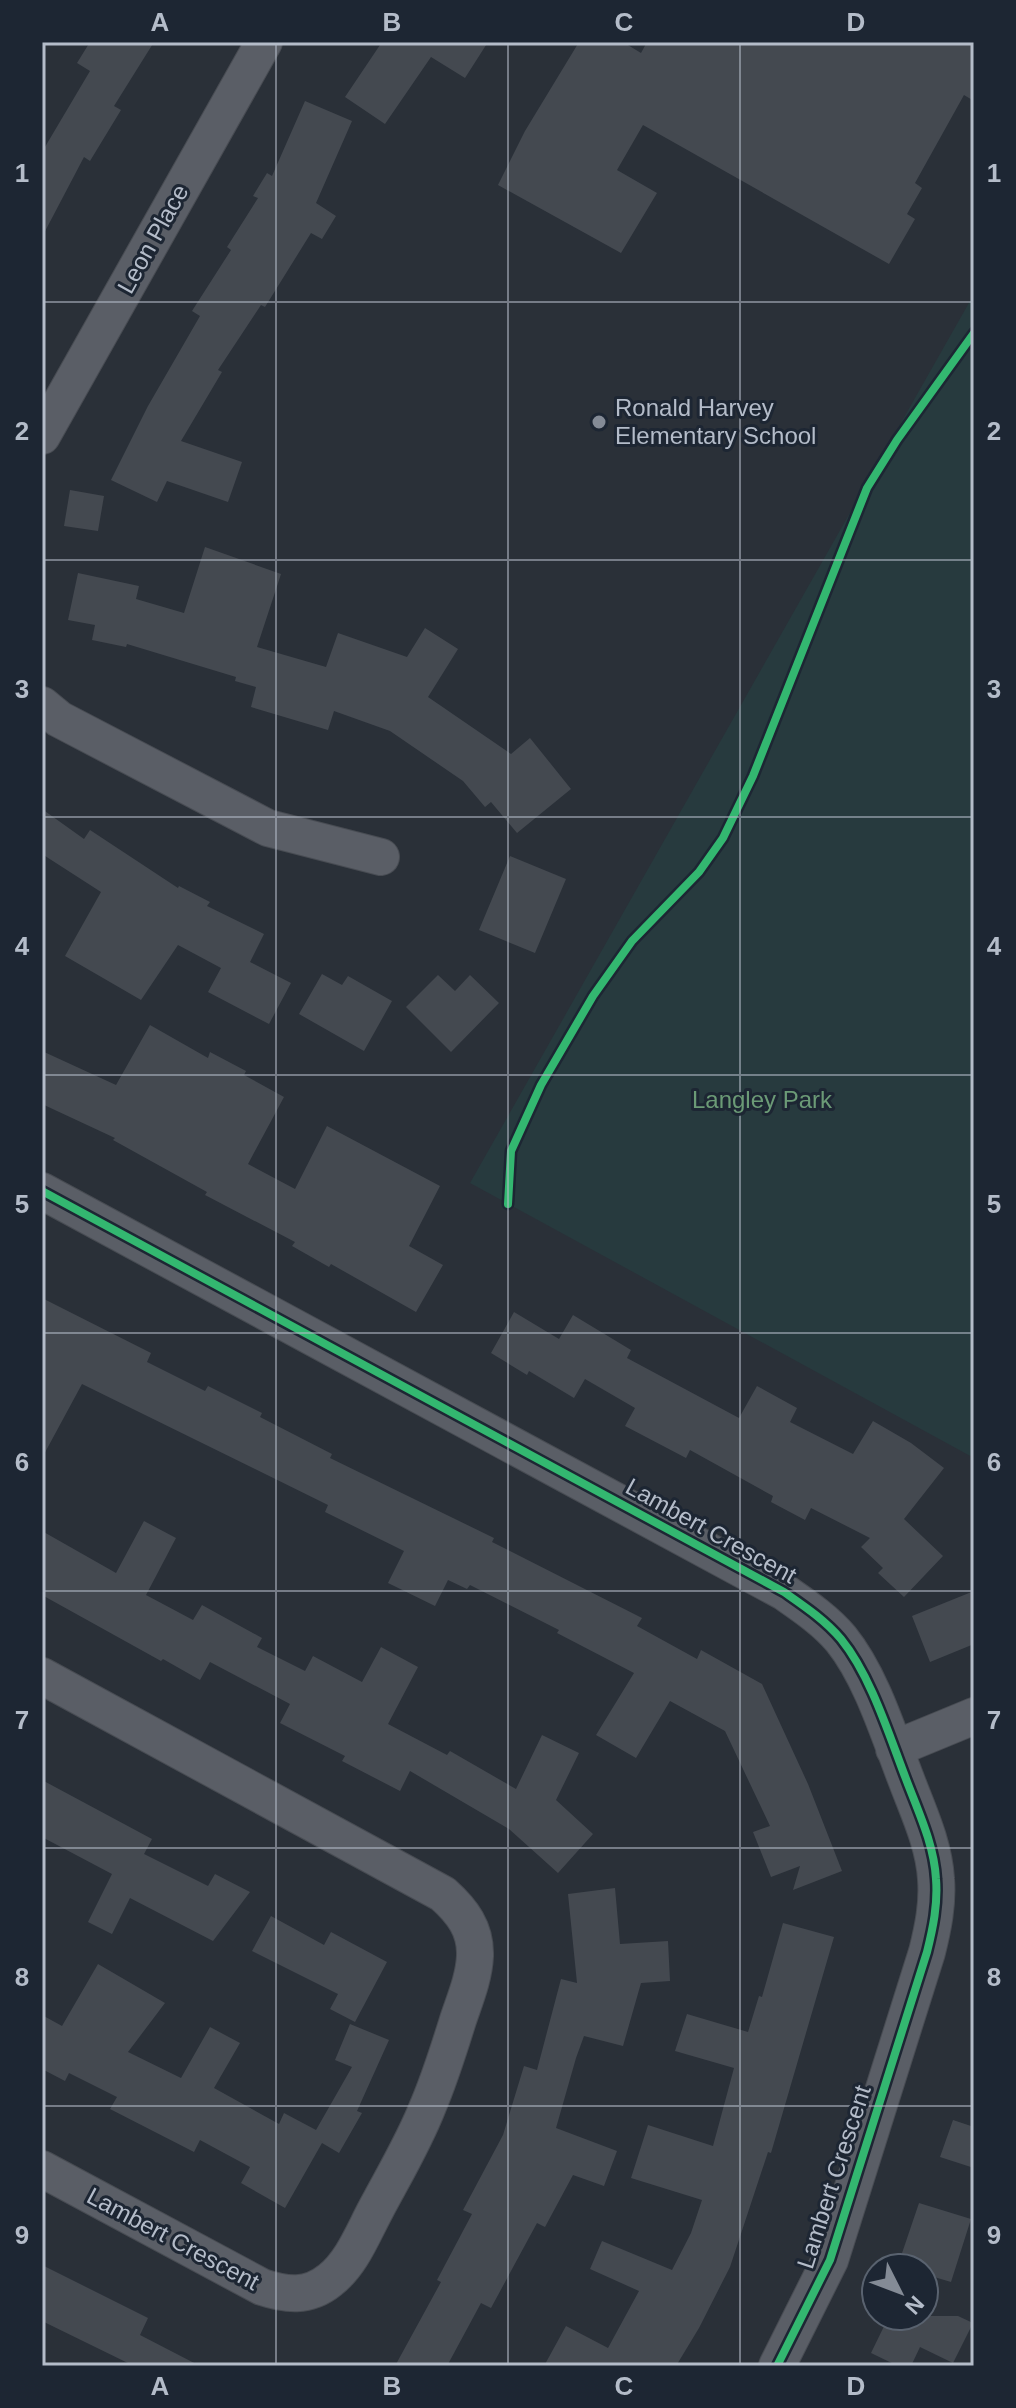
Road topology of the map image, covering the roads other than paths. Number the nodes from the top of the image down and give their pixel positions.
1 (264, 42) edge
2 (42, 436) edge
3 (42, 705) edge
4 (381, 857) dead end
5 (42, 1191) edge
6 (42, 1676) edge
7 (974, 1716) edge
8 (894, 1749) junction
9 (42, 2169) edge
10 (777, 2366) edge

1 - 2 street, Leon Place
3 - 4 street
5 - 8 street, Lambert Crescent
6 - 9 street, Lambert Crescent
7 - 8 street
8 - 10 street, Lambert Crescent

